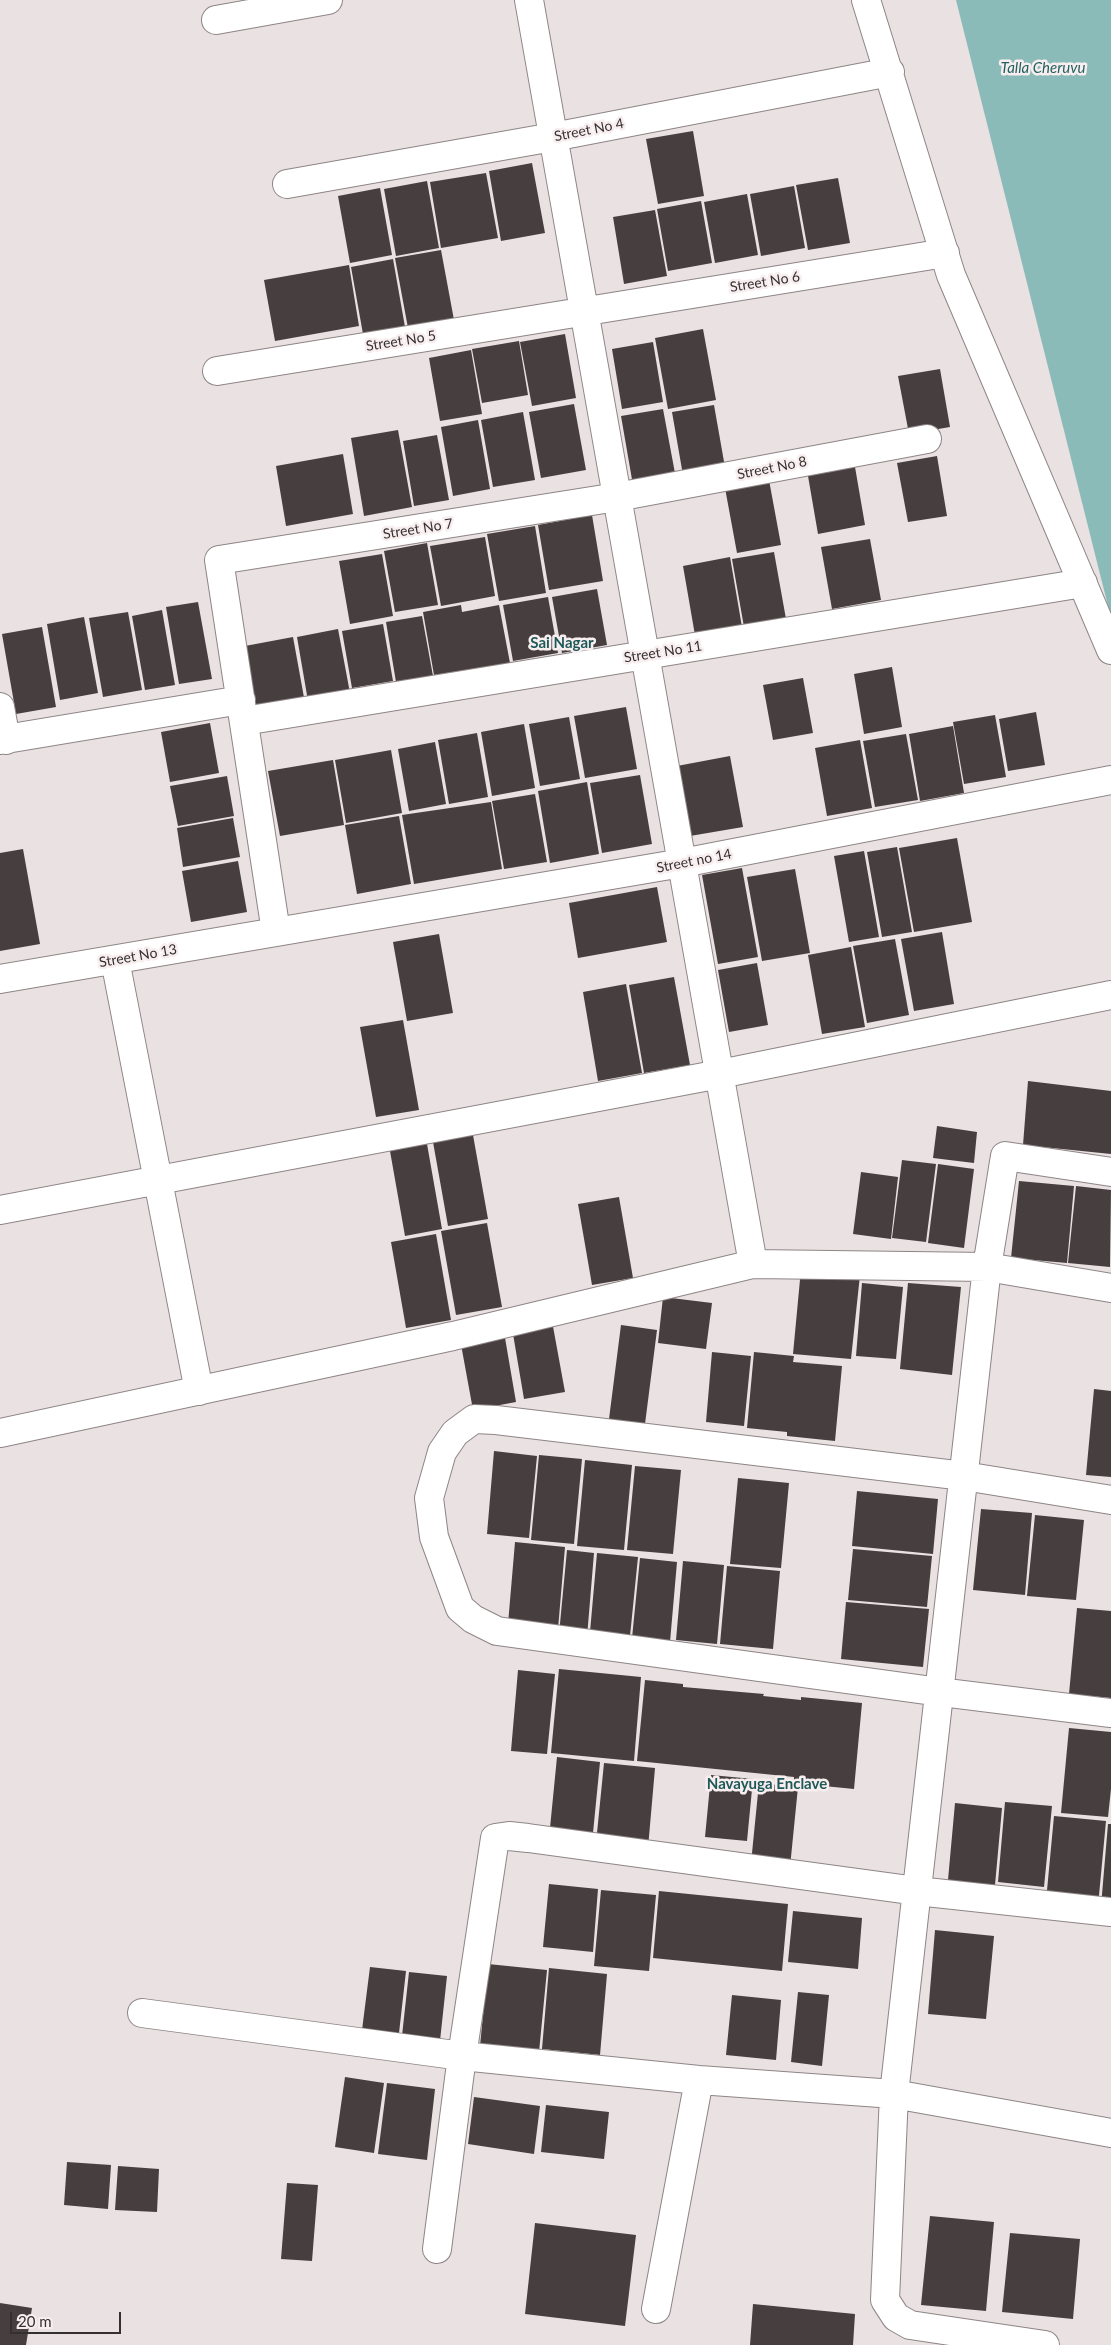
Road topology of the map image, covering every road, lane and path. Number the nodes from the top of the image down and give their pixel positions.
1 (328, 0) edge
2 (529, 0) edge
3 (866, 0) edge
4 (216, 20) dead end
5 (890, 72) junction
6 (553, 137) junction
7 (287, 184) dead end
8 (945, 253) junction
9 (584, 311) junction
10 (217, 371) dead end
11 (927, 439) dead end
12 (617, 497) junction
13 (1083, 583) junction
14 (1111, 650) edge
15 (645, 655) junction
16 (0, 707) edge
17 (242, 711) junction
18 (3, 740) edge
19 (1111, 780) edge
20 (682, 864) junction
21 (276, 932) junction
22 (115, 960) junction
23 (0, 979) edge
24 (1111, 994) edge
25 (720, 1074) junction
26 (1111, 1172) edge
27 (158, 1181) junction
28 (0, 1210) edge
29 (753, 1264) junction
30 (987, 1268) junction
31 (1111, 1288) edge
32 (199, 1391) junction
33 (0, 1433) edge
34 (964, 1476) junction
35 (1111, 1500) edge
36 (940, 1692) junction
37 (1111, 1713) edge
38 (916, 1891) junction
39 (1111, 1912) edge
40 (142, 2014) dead end
41 (462, 2056) junction
42 (699, 2080) junction
43 (894, 2094) junction
44 (1111, 2133) edge
45 (437, 2250) dead end
46 (656, 2309) dead end
47 (1045, 2345) edge

1 - 4 street
2 - 6 street
3 - 5 street
5 - 6 street, Street No 4
5 - 8 street
6 - 7 street, Street No 4
6 - 9 street
8 - 9 street, Street No 6
8 - 13 street
9 - 10 street, Street No 5
9 - 12 street
11 - 12 street, Street No 8
12 - 15 street
12 - 17 street, Street No 7
13 - 14 street
13 - 15 street, Street No 11
15 - 17 street, Street No 11
15 - 20 street
16 - 18 street
17 - 18 street, Street No 11
17 - 21 street
19 - 20 street, Street no 14
20 - 21 street, Street no 14
20 - 25 street
21 - 22 street, Street No 13
22 - 23 street, Street No 13
22 - 27 street
24 - 25 street
25 - 27 street
25 - 29 street
26 - 30 street
27 - 28 street
27 - 32 street
29 - 30 street
29 - 32 street
30 - 31 street
30 - 34 street
32 - 33 street
34 - 35 street
34 - 36 street
34 - 36 street
36 - 37 street
36 - 38 street
38 - 39 street
38 - 41 street
38 - 43 street
40 - 41 street
41 - 42 street
41 - 45 street
42 - 43 street
42 - 46 street
43 - 44 street
43 - 47 street

